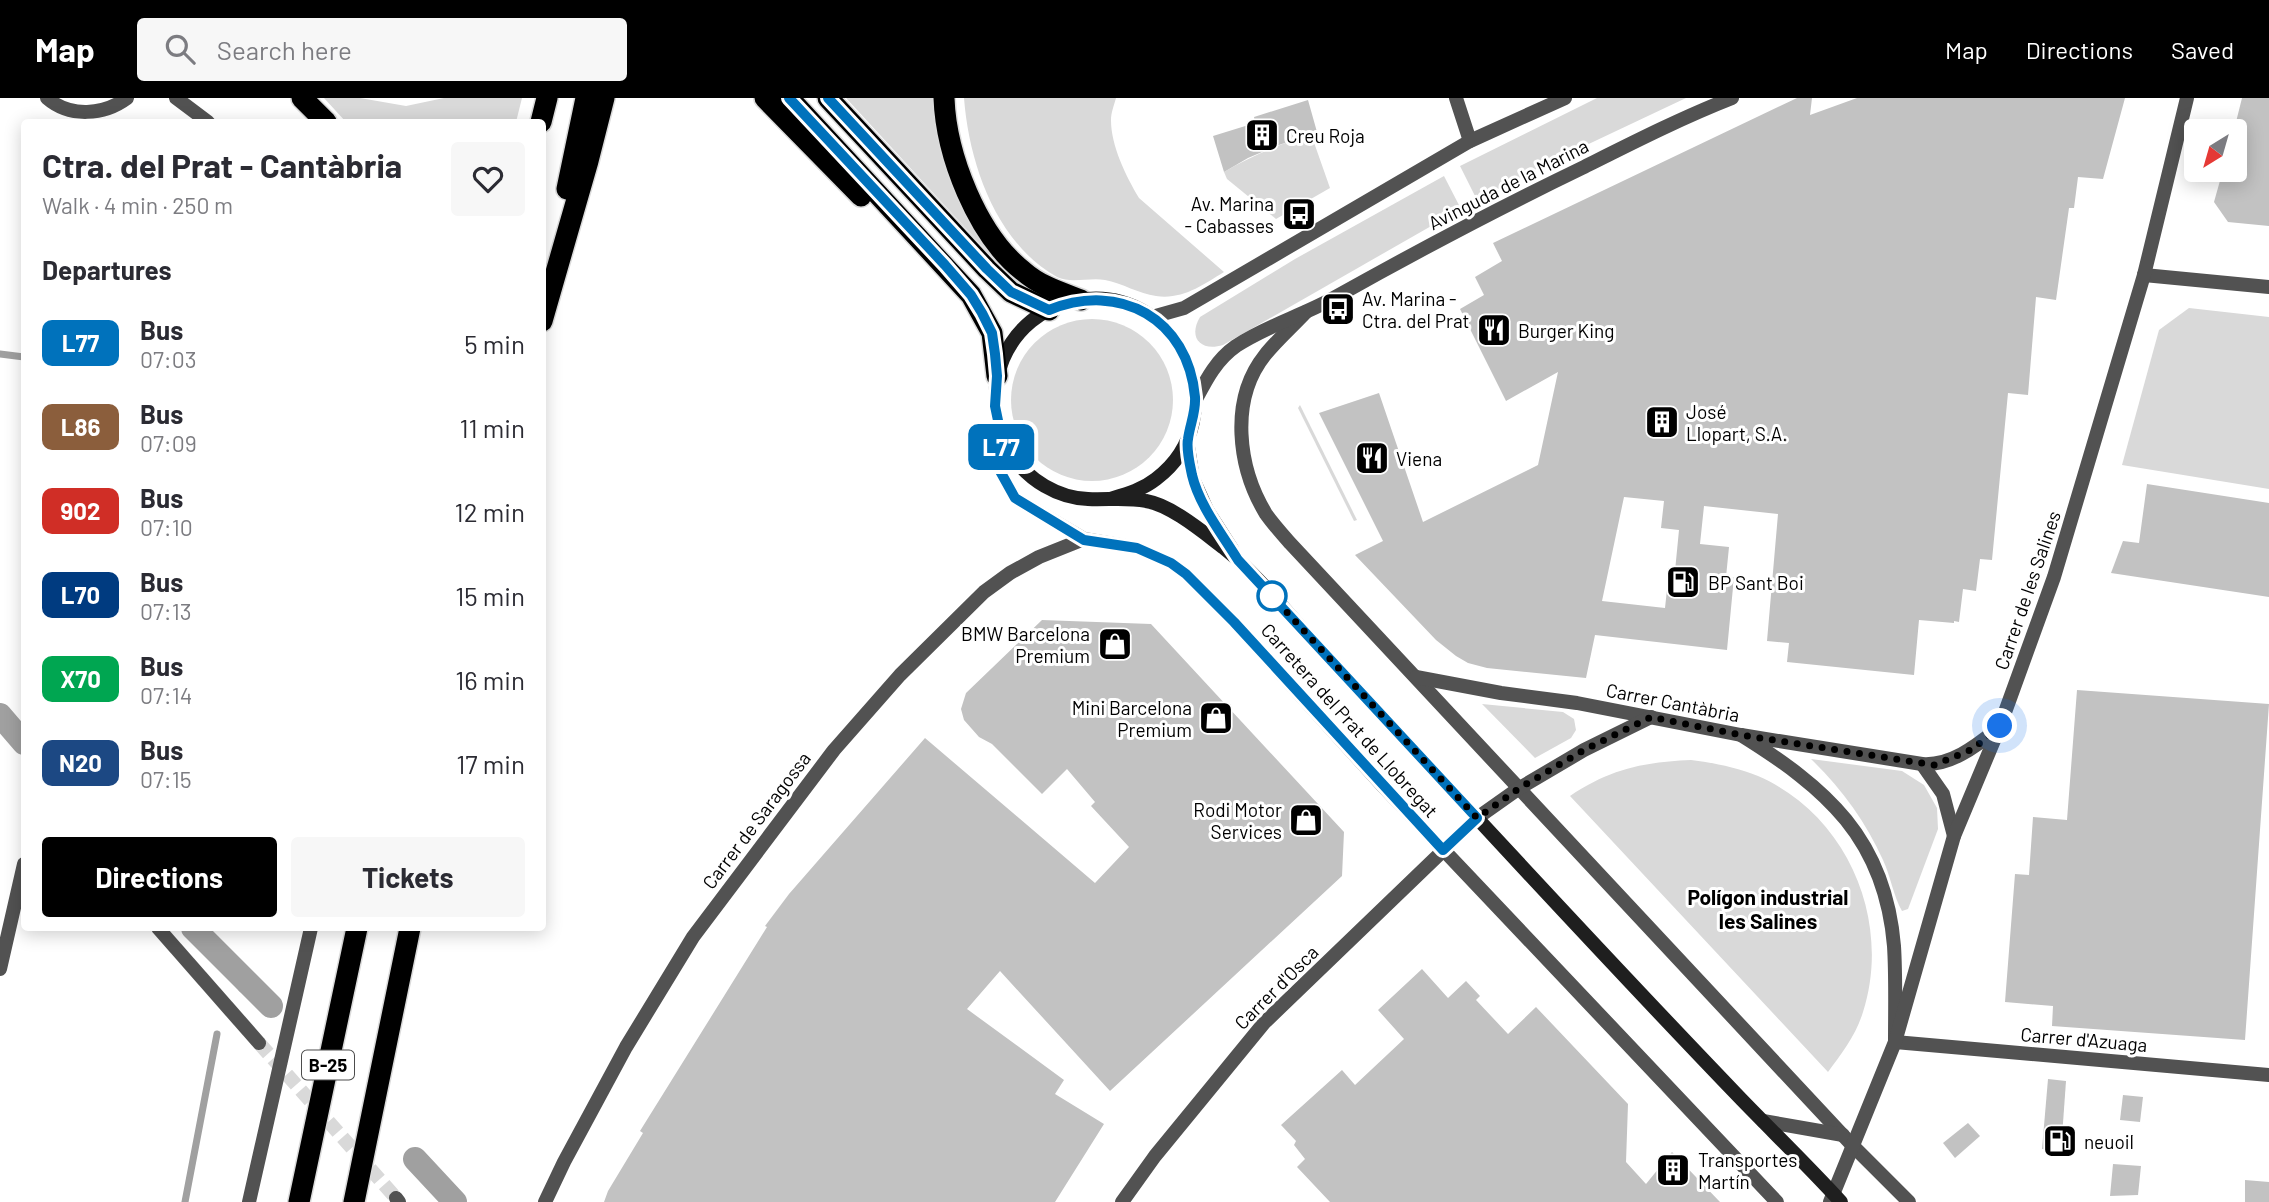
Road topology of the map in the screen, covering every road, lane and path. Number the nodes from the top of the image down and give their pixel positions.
1 (47, 98) edge
2 (127, 98) edge
3 (176, 98) edge
4 (302, 98) edge
5 (547, 98) edge
6 (586, 98) edge
7 (604, 98) edge
8 (765, 98) edge
9 (789, 98) edge
10 (828, 98) edge
11 (943, 98) edge
12 (1456, 98) edge
13 (1565, 98) edge
14 (1732, 98) edge
15 (2187, 98) edge
16 (204, 119) edge
17 (323, 119) edge
18 (542, 119) edge
19 (1470, 141) junction
20 (932, 251) junction
21 (2144, 275) junction
22 (2269, 287) edge
23 (546, 289) edge
24 (1081, 300) junction
25 (546, 307) edge
26 (1049, 310) junction
27 (1306, 312) junction
28 (1152, 317) junction
29 (997, 376) junction
30 (1195, 401) junction
31 (1001, 435) junction
32 (1187, 440) junction
33 (1110, 499) junction
34 (1084, 540) junction
35 (1238, 560) junction
36 (1416, 677) junction
37 (1651, 717) junction
38 (2000, 726) junction
39 (1741, 735) junction
40 (1922, 764) junction
41 (1518, 789) junction
42 (1477, 818) junction
43 (1954, 836) junction
44 (1443, 850) junction
45 (21, 877) edge
46 (161, 931) edge
47 (310, 931) edge
48 (356, 931) edge
49 (409, 931) edge
50 (0, 969) edge
51 (1895, 1042) junction
52 (259, 1043) tunnel mouth
53 (2269, 1076) edge
54 (1763, 1121) junction
55 (1847, 1140) junction
56 (1835, 1199) edge
57 (249, 1202) edge
58 (299, 1202) edge
59 (354, 1202) edge
60 (545, 1202) edge
61 (1122, 1202) edge
62 (1777, 1202) edge
63 (1909, 1202) edge

1 - 2 street
3 - 16 street
4 - 17 highway
5 - 18 highway
6 - 23 highway
7 - 25 highway
8 - 20 highway
9 - 20 highway
10 - 26 highway
11 - 24 highway
12 - 19 street
13 - 19 street
14 - 27 street, Avinguda de la Marina
15 - 21 street, Carrer de les Salines
19 - 28 street
20 - 29 highway
21 - 22 street
21 - 38 street, Carrer de les Salines
24 - 26 street
24 - 28 street
26 - 29 street
27 - 30 street, Avinguda de la Marina
27 - 36 street, Avinguda de la Marina
28 - 30 street
29 - 31 street
30 - 32 street
31 - 33 street
31 - 34 street, Carretera del Prat de Llobregat
32 - 33 street
32 - 35 street
33 - 35 street
34 - 44 street, Carretera del Prat de Llobregat
34 - 60 street, Carrer de Saragossa
35 - 42 street
36 - 37 street, Carrer Cantàbria
36 - 41 street
37 - 39 street, Carrer Cantàbria
37 - 41 street, Carrer d'Osca
38 - 40 street, Carrer Cantàbria
38 - 43 street, Carrer de les Salines
39 - 40 street, Carrer Cantàbria
39 - 51 street
40 - 43 street
41 - 42 street, Carrer d'Osca
41 - 55 street
42 - 44 street, Carrer d'Osca
42 - 54 street
43 - 51 street, Carrer de les Salines
44 - 61 street, Carrer d'Osca
44 - 62 street, Carretera del Prat de Llobregat
45 - 50 street
46 - 52 street
47 - 57 street
48 - 58 highway, B-25
49 - 59 highway, B-25
51 - 53 street, Carrer d'Azuaga
51 - 55 street, Carrer de les Salines
54 - 55 street
54 - 56 street
55 - 56 street, Carrer de les Salines
55 - 63 street

